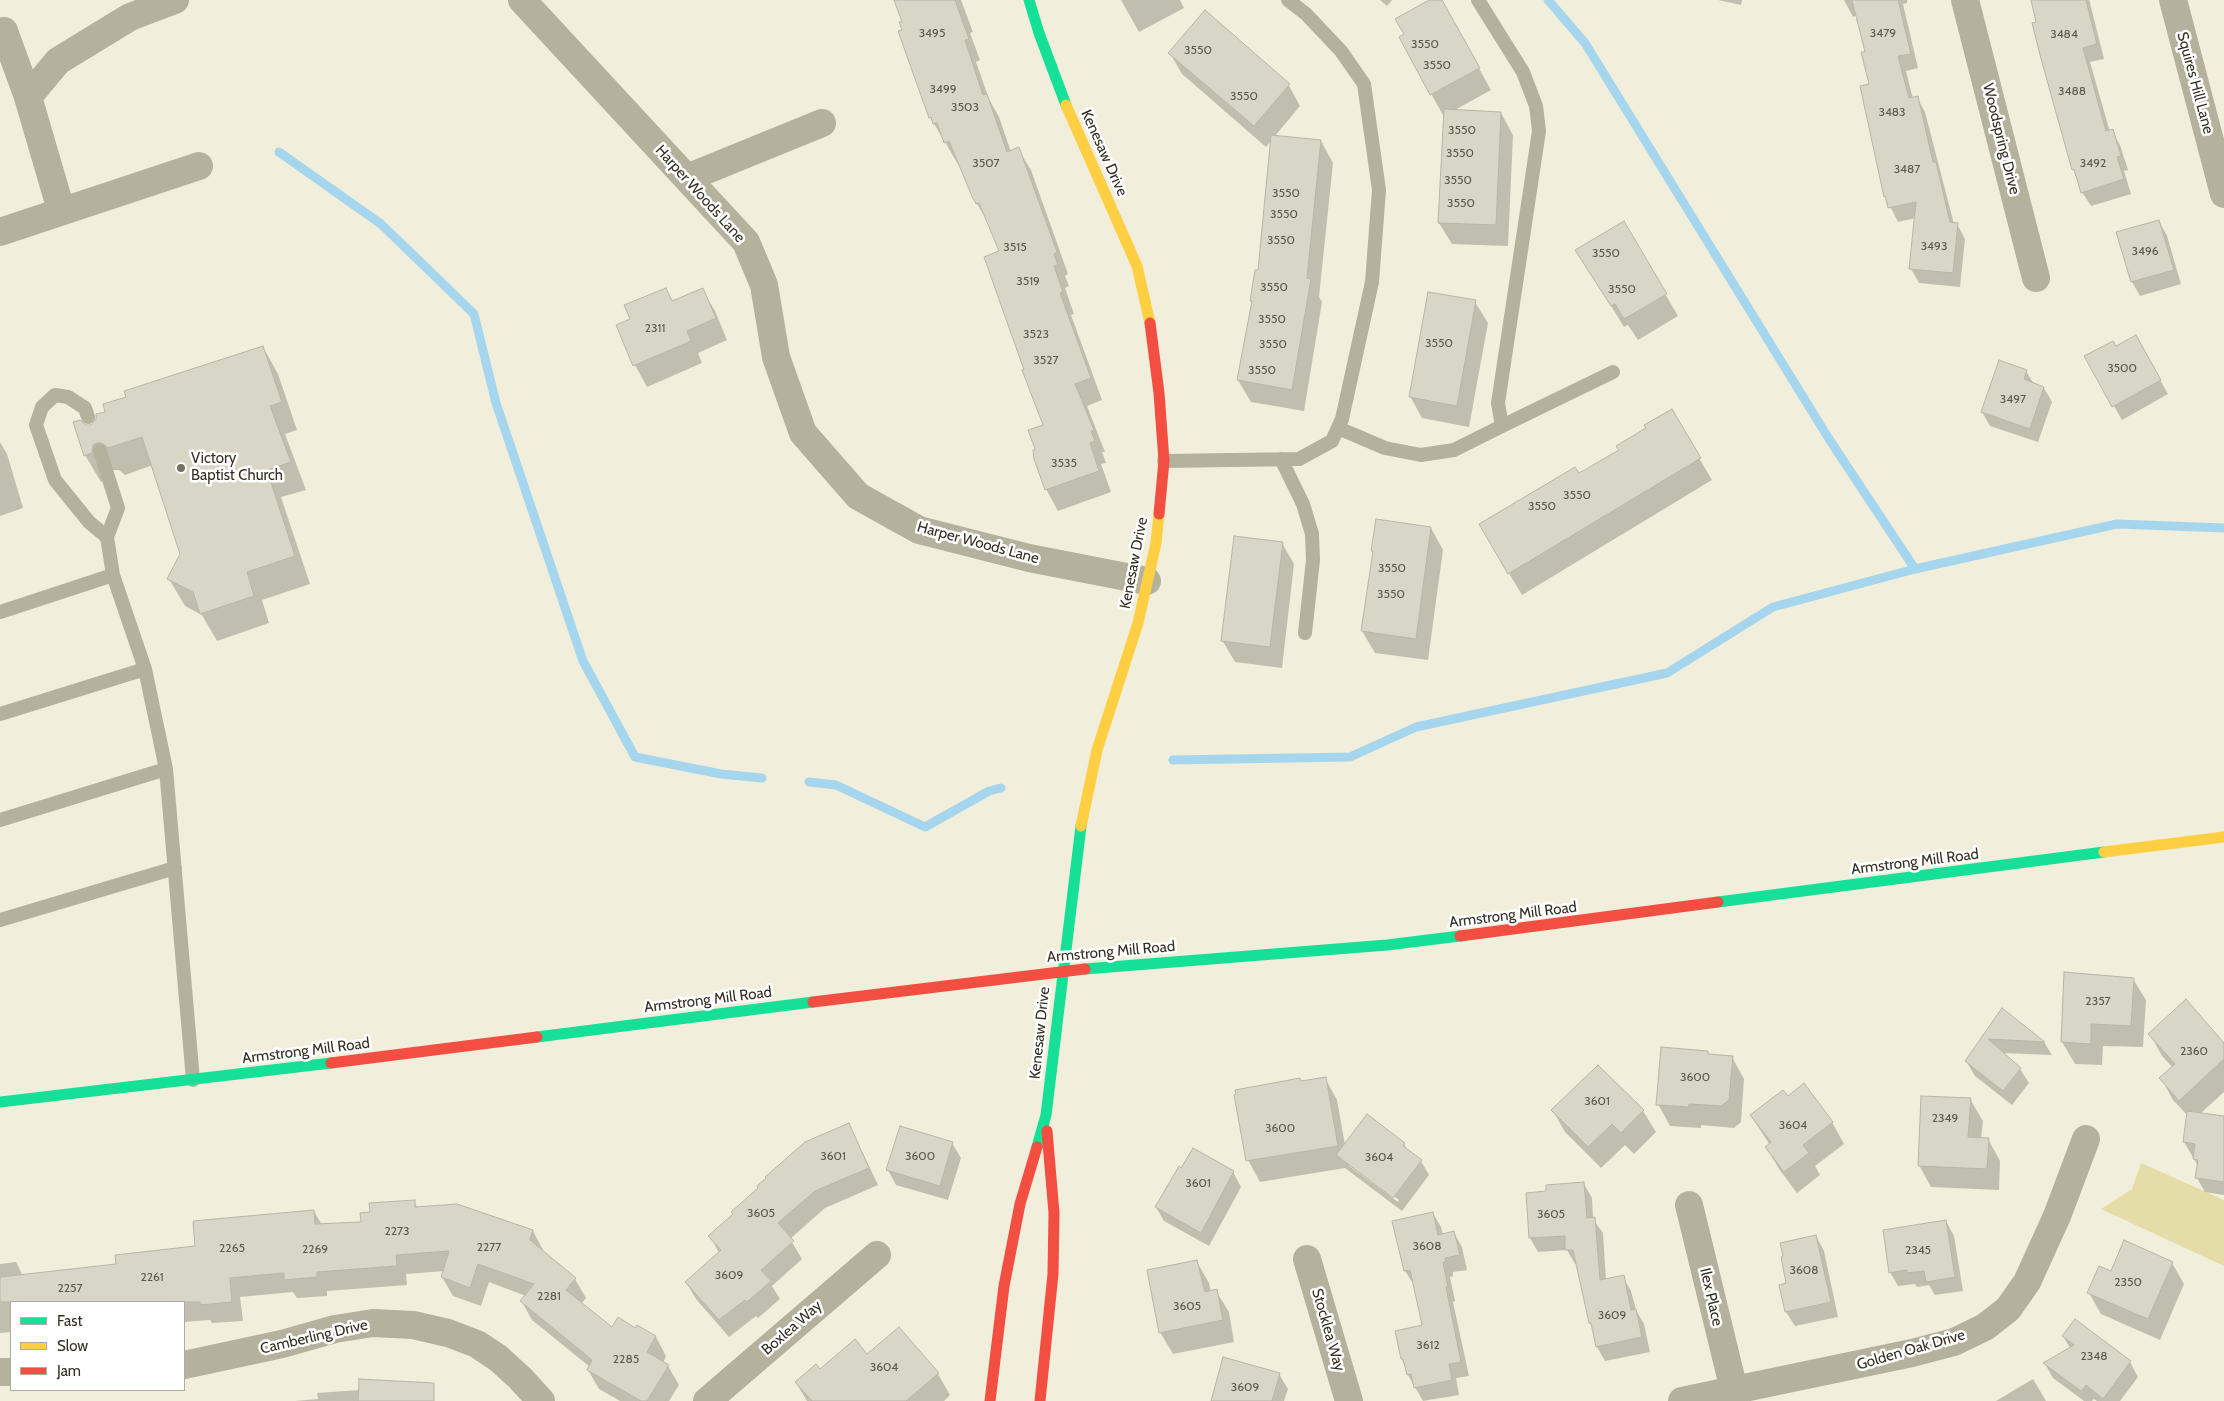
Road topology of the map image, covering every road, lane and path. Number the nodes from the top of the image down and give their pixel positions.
1 (175, 0) edge
2 (1029, 0) edge
3 (1288, 0) edge
4 (1478, 0) edge
5 (1965, 0) edge
6 (2173, 0) edge
7 (524, 1) edge
8 (4, 31) dead end
9 (28, 97) junction
10 (822, 123) dead end
11 (199, 166) dead end
12 (687, 178) junction
13 (2224, 194) edge
14 (60, 210) junction
15 (0, 232) edge
16 (2036, 278) dead end
17 (1612, 372) dead end
18 (88, 417) dead end
19 (1502, 426) junction
20 (1338, 428) junction
21 (100, 451) dead end
22 (1281, 459) junction
23 (1164, 461) junction
24 (107, 537) junction
25 (113, 576) junction
26 (1147, 581) junction
27 (0, 612) edge
28 (1304, 632) dead end
29 (145, 669) junction
30 (0, 714) edge
31 (166, 769) junction
32 (0, 820) edge
33 (2224, 837) edge
34 (175, 868) junction
35 (0, 920) edge
36 (1062, 971) junction
37 (193, 1080) junction
38 (0, 1102) edge
39 (1046, 1115) junction
40 (2086, 1139) dead end
41 (1689, 1205) dead end
42 (877, 1255) dead end
43 (1307, 1259) dead end
44 (185, 1365) edge
45 (1734, 1390) junction
46 (541, 1401) edge
47 (707, 1401) edge
48 (990, 1401) edge
49 (1040, 1401) edge
50 (1349, 1401) edge
51 (1682, 1401) edge

1 - 9 street
2 - 23 street, Kenesaw Drive
3 - 20 lane
4 - 19 lane
5 - 16 street, Woodspring Drive
6 - 13 street, Squires Hill Lane
7 - 12 street, Harper Woods Lane
8 - 9 street
9 - 14 street
10 - 12 street
11 - 14 street
12 - 26 street, Harper Woods Lane
14 - 15 street
17 - 19 lane
18 - 24 lane
19 - 20 lane
20 - 22 lane
21 - 24 lane
22 - 23 lane
22 - 28 lane
23 - 26 street, Kenesaw Drive
24 - 25 lane
25 - 27 lane
25 - 29 lane
26 - 36 street, Kenesaw Drive
29 - 30 lane
29 - 31 lane
31 - 32 lane
31 - 34 lane
33 - 36 street, Armstrong Mill Road
34 - 35 lane
34 - 37 lane
36 - 37 street, Armstrong Mill Road
36 - 39 street, Kenesaw Drive
37 - 38 street, Armstrong Mill Road
39 - 48 street, Kenesaw Drive
39 - 49 street, Kenesaw Drive
40 - 45 street, Golden Oak Drive
41 - 45 street, Ilex Place
42 - 47 street, Boxlea Way
43 - 50 street, Stocklea Way
44 - 46 street, Camberling Drive
45 - 51 street, Golden Oak Drive

